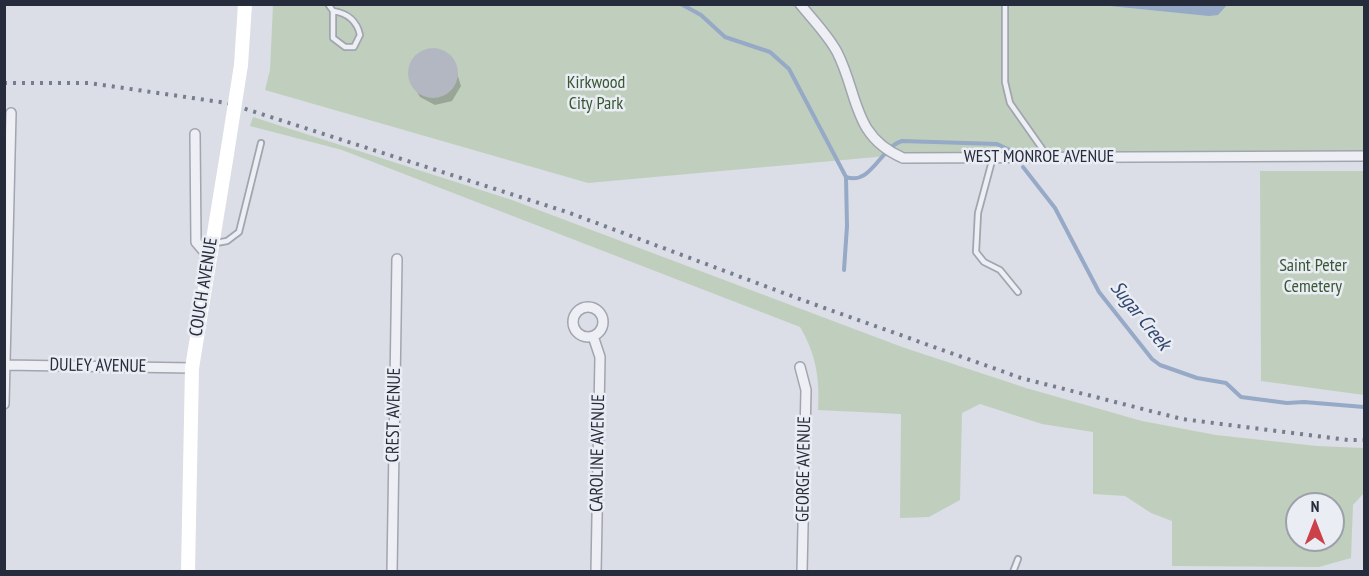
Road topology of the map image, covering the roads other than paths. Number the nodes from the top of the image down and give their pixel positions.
1 (245, 4) edge
2 (328, 4) edge
3 (800, 4) edge
4 (1005, 4) edge
5 (333, 11) junction
6 (11, 113) dead end
7 (195, 134) dead end
8 (261, 143) dead end
9 (1365, 156) edge
10 (993, 157) junction
11 (1048, 157) junction
12 (209, 250) junction
13 (397, 259) dead end
14 (1018, 292) dead end
15 (593, 336) dead end
16 (5, 365) edge
17 (800, 367) dead end
18 (192, 368) junction
19 (4, 404) edge
20 (1018, 559) dead end
21 (188, 572) edge
22 (392, 572) edge
23 (596, 572) edge
24 (802, 572) edge
25 (1013, 572) edge

1 - 12 street, COUCH AVENUE, bridge
2 - 5 lane
3 - 10 street, WEST MONROE AVENUE
4 - 11 lane
5 - 5 lane
6 - 16 street
7 - 12 street
8 - 12 lane
9 - 11 street, WEST MONROE AVENUE
10 - 11 street, WEST MONROE AVENUE
10 - 14 lane
12 - 18 street, COUCH AVENUE
13 - 22 street, CREST AVENUE
15 - 23 street, CAROLINE AVENUE
16 - 18 street, DULEY AVENUE
16 - 19 street
17 - 24 street, GEORGE AVENUE
18 - 21 street, COUCH AVENUE
20 - 25 lane

